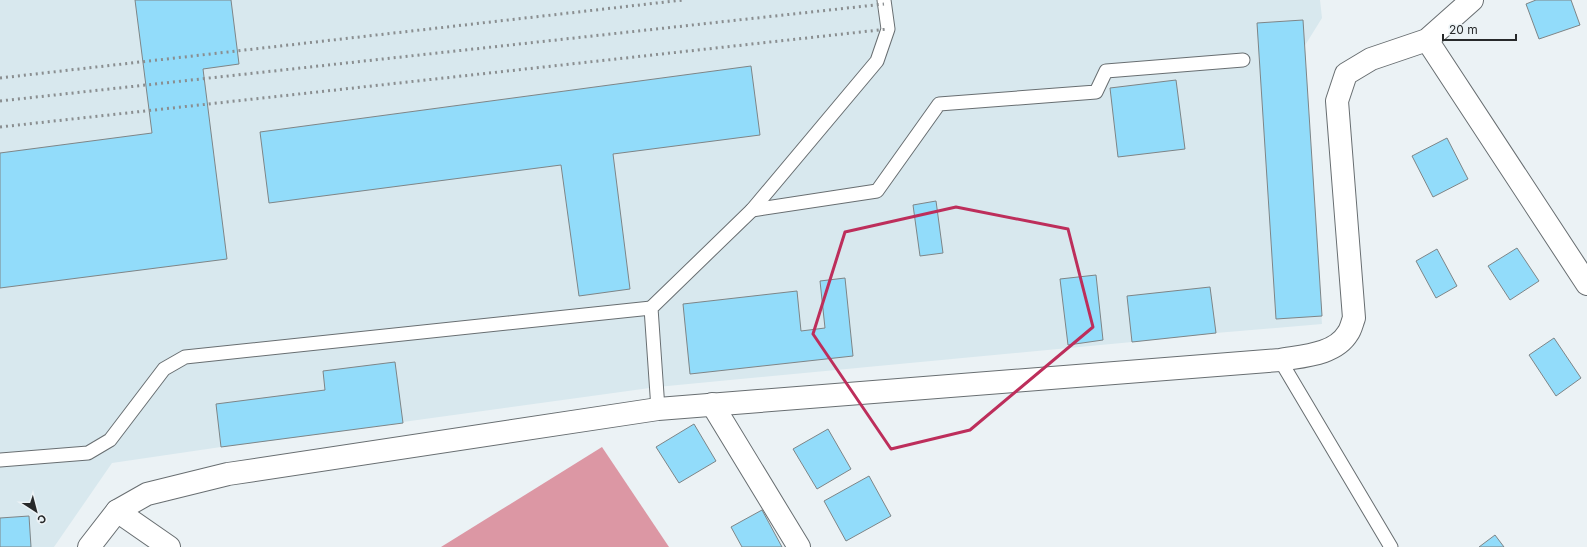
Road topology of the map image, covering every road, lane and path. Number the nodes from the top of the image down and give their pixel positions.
1 (884, 0) edge
2 (1472, 0) edge
3 (1427, 40) junction
4 (1242, 60) dead end
5 (752, 210) junction
6 (1587, 284) edge
7 (651, 308) junction
8 (1280, 360) junction
9 (712, 404) junction
10 (658, 409) junction
11 (0, 460) edge
12 (117, 511) junction
13 (89, 547) edge
14 (170, 547) edge
15 (799, 547) edge
16 (1391, 547) edge

1 - 5 lane
2 - 3 street
3 - 6 street
3 - 8 street
4 - 5 lane
5 - 7 lane
7 - 10 lane
7 - 11 lane
8 - 9 street
8 - 16 lane
9 - 10 street
9 - 15 street
10 - 12 street
12 - 13 street
12 - 14 street

